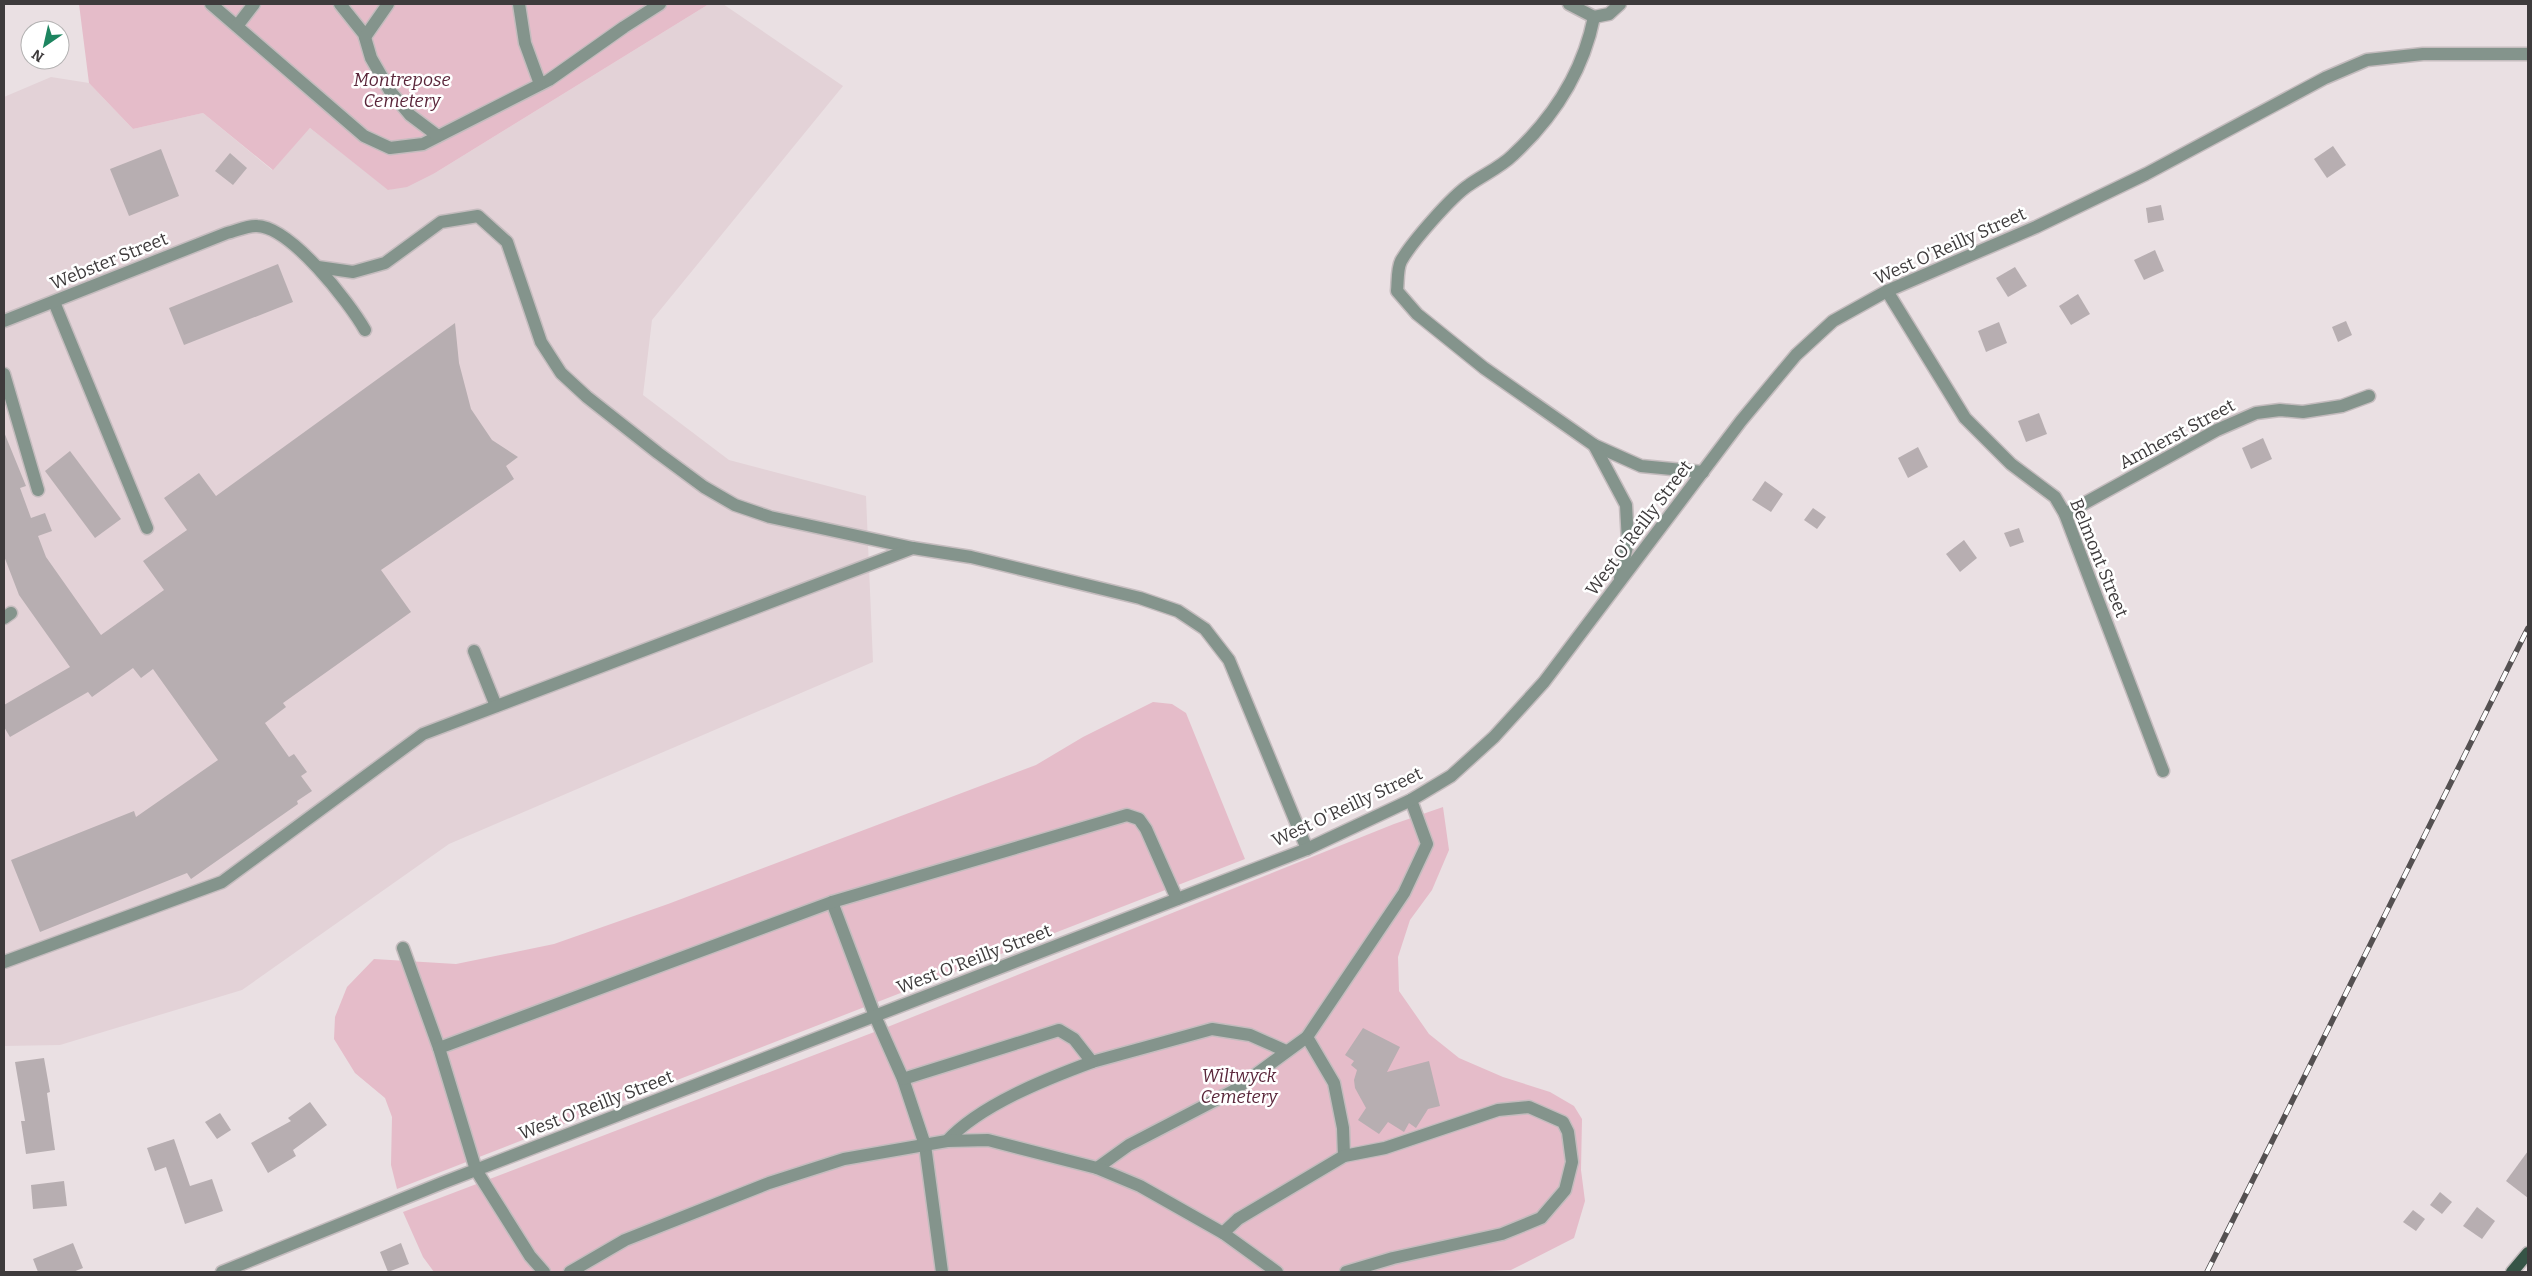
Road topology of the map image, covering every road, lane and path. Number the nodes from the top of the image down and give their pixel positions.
1 (211, 4) edge
2 (254, 4) edge
3 (340, 4) edge
4 (388, 4) edge
5 (519, 4) edge
6 (660, 4) edge
7 (1569, 4) edge
8 (1620, 4) edge
9 (1594, 17) junction
10 (237, 26) junction
11 (365, 37) junction
12 (2528, 54) edge
13 (540, 84) junction
14 (438, 136) junction
15 (318, 267) junction
16 (1887, 291) junction
17 (54, 302) junction
18 (4, 322) edge
19 (365, 330) dead end
20 (4, 374) edge
21 (2368, 396) dead end
22 (1594, 445) junction
23 (1703, 472) junction
24 (38, 490) dead end
25 (2066, 514) junction
26 (147, 528) dead end
27 (913, 548) junction
28 (1619, 583) junction
29 (474, 651) dead end
30 (496, 706) junction
31 (2163, 771) dead end
32 (1411, 800) junction
33 (1307, 849) junction
34 (1177, 899) junction
35 (832, 902) junction
36 (402, 948) dead end
37 (4, 962) edge
38 (875, 1016) junction
39 (1307, 1037) junction
40 (439, 1048) junction
41 (1286, 1051) junction
42 (1092, 1062) junction
43 (903, 1079) junction
44 (947, 1141) junction
45 (925, 1145) junction
46 (1344, 1156) junction
47 (1097, 1168) junction
48 (476, 1170) junction
49 (1224, 1234) junction
50 (2528, 1253) edge
51 (222, 1272) edge
52 (544, 1272) edge
53 (570, 1272) edge
54 (942, 1272) edge
55 (1277, 1272) edge
56 (1346, 1272) edge
57 (2512, 1272) edge

1 - 10 street
2 - 10 street
3 - 11 street
4 - 11 street
5 - 13 street
6 - 13 street
7 - 9 street
8 - 9 street
9 - 22 street
10 - 14 street
11 - 14 street
12 - 16 street, West O'Reilly Street
13 - 14 street
15 - 17 street, Webster Street
15 - 19 street, Webster Street
15 - 27 street
16 - 23 street, West O'Reilly Street
16 - 25 street, Belmont Street
17 - 18 street, Webster Street
17 - 26 street
20 - 24 street
21 - 25 street, Amherst Street
22 - 23 street
22 - 28 street
23 - 28 street, West O'Reilly Street
25 - 31 street, Belmont Street
27 - 30 street
27 - 33 street
28 - 32 street, West O'Reilly Street
29 - 30 street
30 - 37 street
32 - 33 street, West O'Reilly Street
32 - 39 street
33 - 34 street, West O'Reilly Street
34 - 35 street
34 - 38 street, West O'Reilly Street
35 - 38 street
35 - 40 street
36 - 40 street
38 - 43 street
38 - 48 street, West O'Reilly Street
39 - 41 street
39 - 46 street
40 - 48 street
41 - 42 street
41 - 47 street
42 - 43 street
42 - 44 street
43 - 45 street
44 - 45 street
44 - 47 street
45 - 53 street
45 - 54 street
46 - 49 street
46 - 56 street
47 - 49 street
48 - 51 street, West O'Reilly Street
48 - 52 street
49 - 55 street
50 - 57 main road

